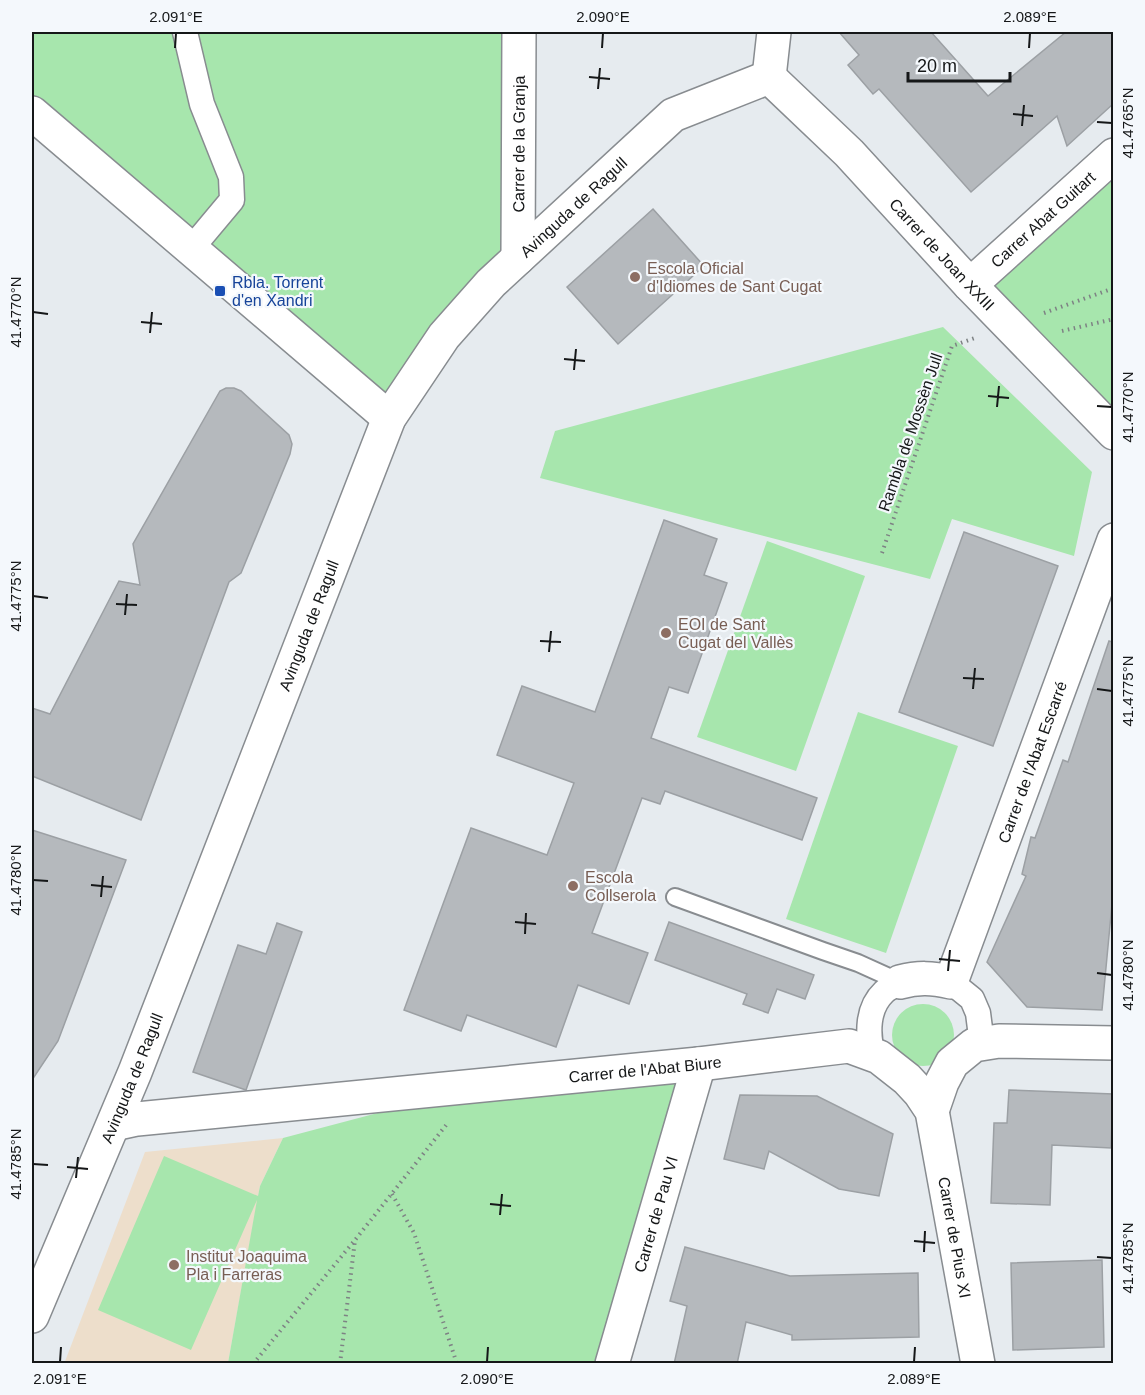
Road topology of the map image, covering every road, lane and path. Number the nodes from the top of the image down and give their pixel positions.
1 (185, 32) edge
2 (519, 32) edge
3 (774, 32) edge
4 (769, 77) junction
5 (32, 113) edge
6 (1113, 155) edge
7 (191, 249) junction
8 (518, 258) junction
9 (970, 285) junction
10 (1113, 288) edge
11 (1009, 325) junction
12 (389, 418) junction
13 (1113, 433) edge
14 (1113, 540) edge
15 (882, 553) dead end
16 (675, 897) dead end
17 (900, 982) junction
18 (951, 982) junction
19 (1113, 1043) edge
20 (982, 1044) junction
21 (873, 1055) junction
22 (699, 1064) junction
23 (476, 1087) junction
24 (932, 1111) junction
25 (114, 1124) junction
26 (392, 1194) junction
27 (355, 1240) junction
28 (32, 1316) edge
29 (253, 1364) edge
30 (340, 1364) edge
31 (458, 1364) edge
32 (612, 1364) edge
33 (978, 1364) edge

1 - 7 street
2 - 8 street, Carrer de la Granja
3 - 4 street
4 - 8 street, Avinguda de Ragull
4 - 9 street, Carrer de Joan XXIII
5 - 7 street
6 - 9 street, Carrer Abat Guitart
7 - 12 street
8 - 12 street, Avinguda de Ragull
9 - 11 street, Carrer de Joan XXIII
10 - 11 path, Rambla de Mossèn Jull
11 - 13 street, Carrer de Joan XXIII
11 - 15 path, Rambla de Mossèn Jull
12 - 25 street, Avinguda de Ragull
14 - 18 street, Carrer de l'Abat Escarré
16 - 17 lane
17 - 18 street
17 - 21 street
18 - 20 street
19 - 20 street
20 - 24 street
21 - 22 street, Carrer de l'Abat Biure
21 - 24 street, Carrer de l'Abat Biure
22 - 23 street, Carrer de l'Abat Biure
22 - 32 street, Carrer de Pau VI
23 - 25 street, Carrer de l'Abat Biure
23 - 26 path
24 - 33 street, Carrer de Pius XI
25 - 28 street, Avinguda de Ragull
26 - 27 path
26 - 31 path
27 - 29 path
27 - 30 path

